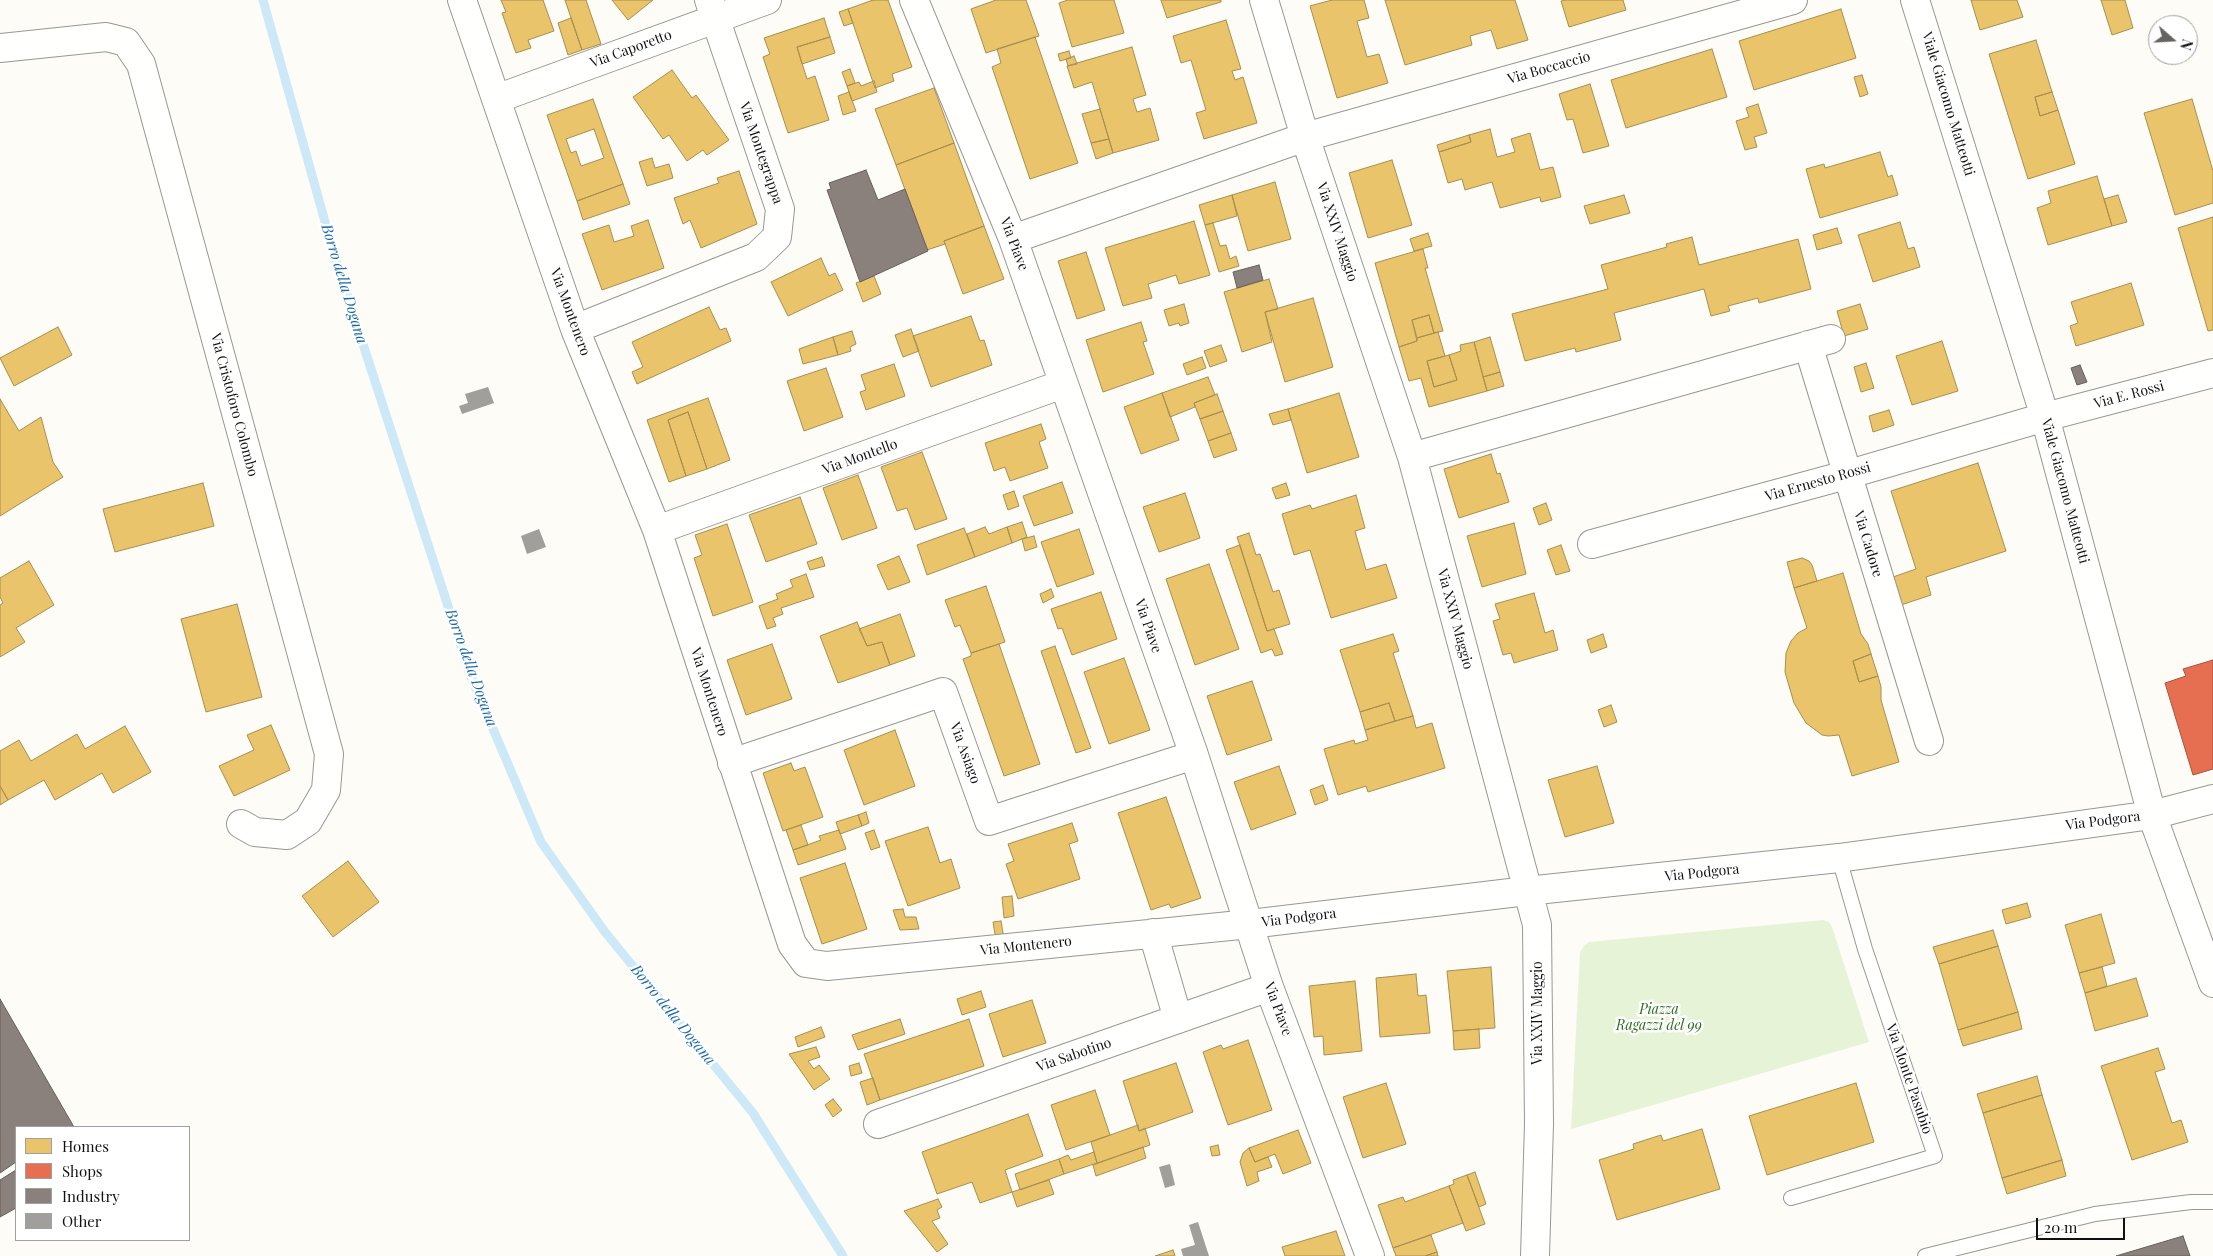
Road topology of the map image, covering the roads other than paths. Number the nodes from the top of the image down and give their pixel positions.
1 (462, 0) edge
2 (767, 0) edge
3 (914, 0) edge
4 (1264, 0) edge
5 (1724, 0) edge
6 (1793, 0) edge
7 (1915, 0) edge
8 (712, 9) edge
9 (1750, 12) junction
10 (0, 48) edge
11 (496, 99) junction
12 (1305, 137) junction
13 (1013, 239) junction
14 (575, 329) junction
15 (2213, 373) edge
16 (1064, 384) junction
17 (2045, 417) junction
18 (1412, 457) junction
19 (1846, 475) junction
20 (657, 530) junction
21 (1592, 544) dead end
22 (1929, 742) dead end
23 (1194, 755) junction
24 (732, 763) junction
25 (2213, 799) edge
26 (2152, 815) junction
27 (241, 824) dead end
28 (1839, 858) junction
29 (1527, 891) junction
30 (1250, 924) junction
31 (1153, 933) junction
32 (2213, 982) edge
33 (1269, 987) junction
34 (1178, 1019) junction
35 (878, 1124) dead end
36 (1791, 1198) dead end
37 (2213, 1202) edge
38 (1370, 1256) edge
39 (1535, 1256) edge
40 (1925, 1256) edge

1 - 11 street, Via Montenero
2 - 8 street, Via Caporetto
3 - 13 street, Via Piave
4 - 12 street, Via XXIV Maggio
5 - 9 street
6 - 9 street, Via Boccaccio
7 - 17 street, Viale Giacomo Matteotti
8 - 11 street, Via Caporetto
8 - 14 street, Via Montegrappa
9 - 12 street, Via Boccaccio
10 - 27 street, Via Cristoforo Colombo
11 - 14 street, Via Montenero
12 - 13 street, Via Boccaccio
12 - 18 street, Via XXIV Maggio
13 - 16 street, Via Piave
14 - 20 street, Via Montenero
15 - 17 street, Via E. Rossi
16 - 20 street, Via Montello
16 - 23 street, Via Piave
17 - 19 street, Via Ernesto Rossi
17 - 26 street, Viale Giacomo Matteotti
18 - 19 street, Via Cadore
18 - 29 street, Via XXIV Maggio
19 - 21 street, Via Ernesto Rossi
19 - 22 street, Via Cadore
20 - 24 street, Via Montenero
23 - 24 street, Via Asiago
23 - 30 street, Via Piave
24 - 31 street, Via Montenero
25 - 26 street, Via Podgora
26 - 28 street, Via Podgora
26 - 32 street, Viale Giacomo Matteotti
28 - 29 street, Via Podgora
28 - 36 lane, Via Monte Pasubio
29 - 30 street, Via Podgora
29 - 39 street, Via XXIV Maggio
30 - 31 street, Via Montenero
30 - 33 street, Via Piave
31 - 34 street
33 - 34 street, Via Sabotino
33 - 38 street, Via Piave
34 - 35 street, Via Sabotino
37 - 40 lane

